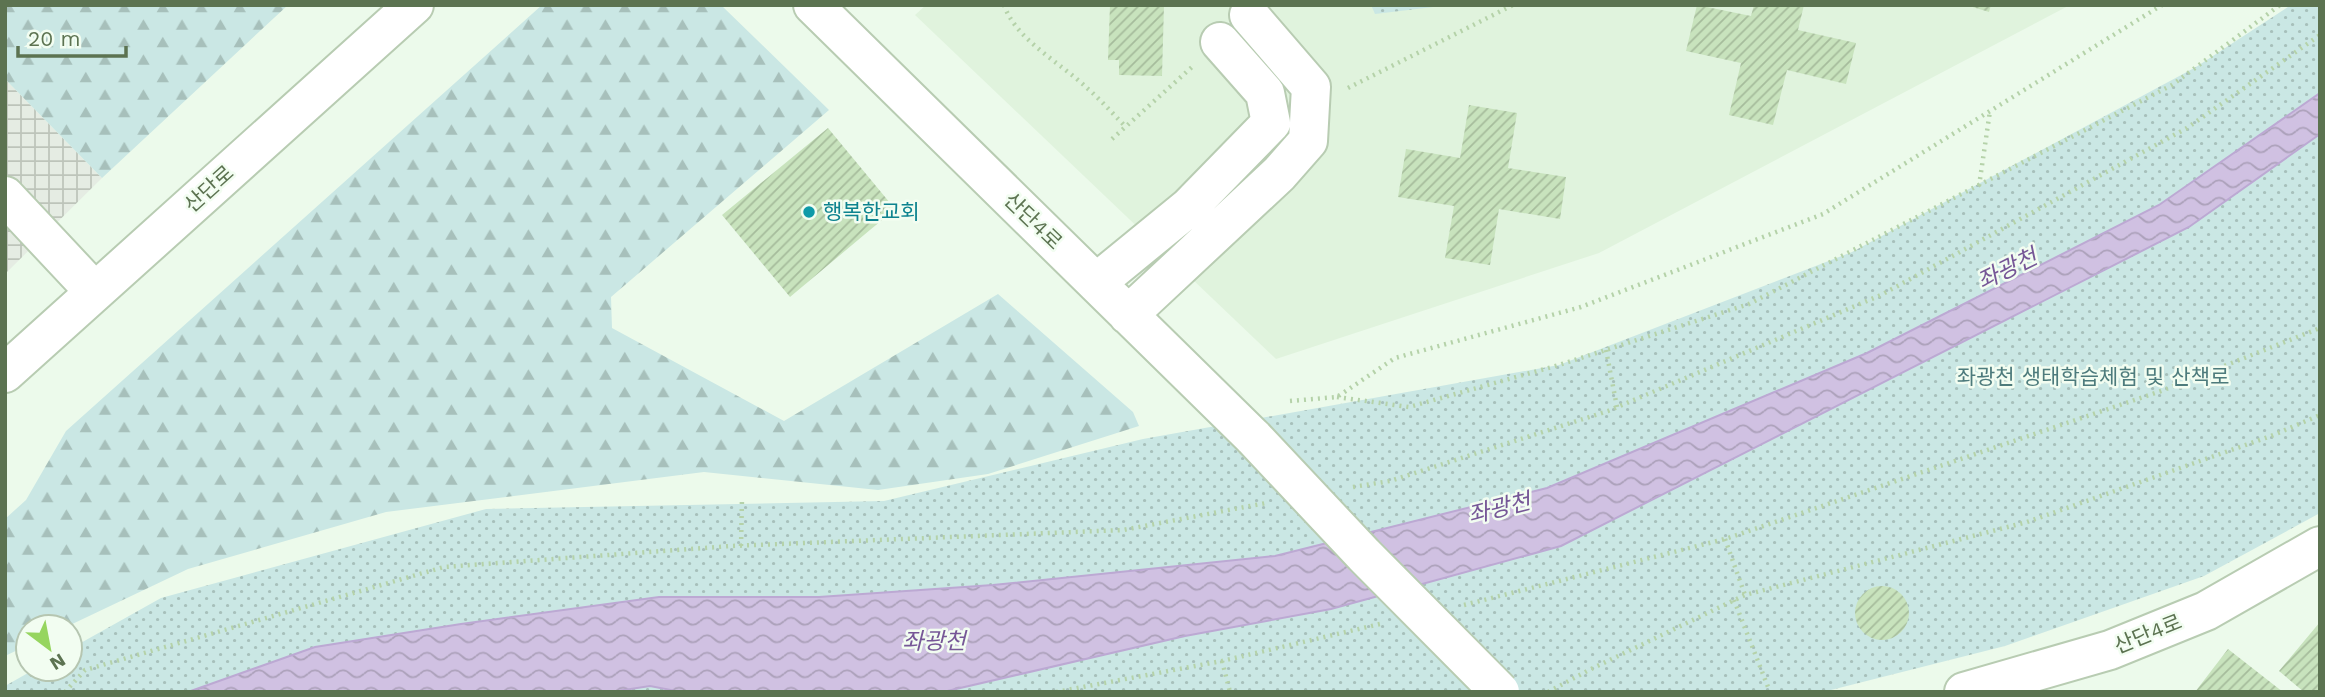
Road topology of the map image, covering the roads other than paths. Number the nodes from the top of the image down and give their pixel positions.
1 (414, 5) edge
2 (813, 5) edge
3 (1249, 15) dead end
4 (1220, 42) road end
5 (5, 196) edge
6 (1096, 283) junction
7 (95, 292) junction
8 (1128, 315) junction
9 (5, 373) edge
10 (2320, 546) edge
11 (1500, 692) edge
12 (1964, 692) edge

1 - 7 street, 산단로
2 - 6 street, 산단4로
3 - 8 street
4 - 6 street
5 - 7 street
6 - 8 street, 산단4로
7 - 9 street, 산단로
8 - 11 street, 산단4로, bridge
10 - 12 street, 산단4로

